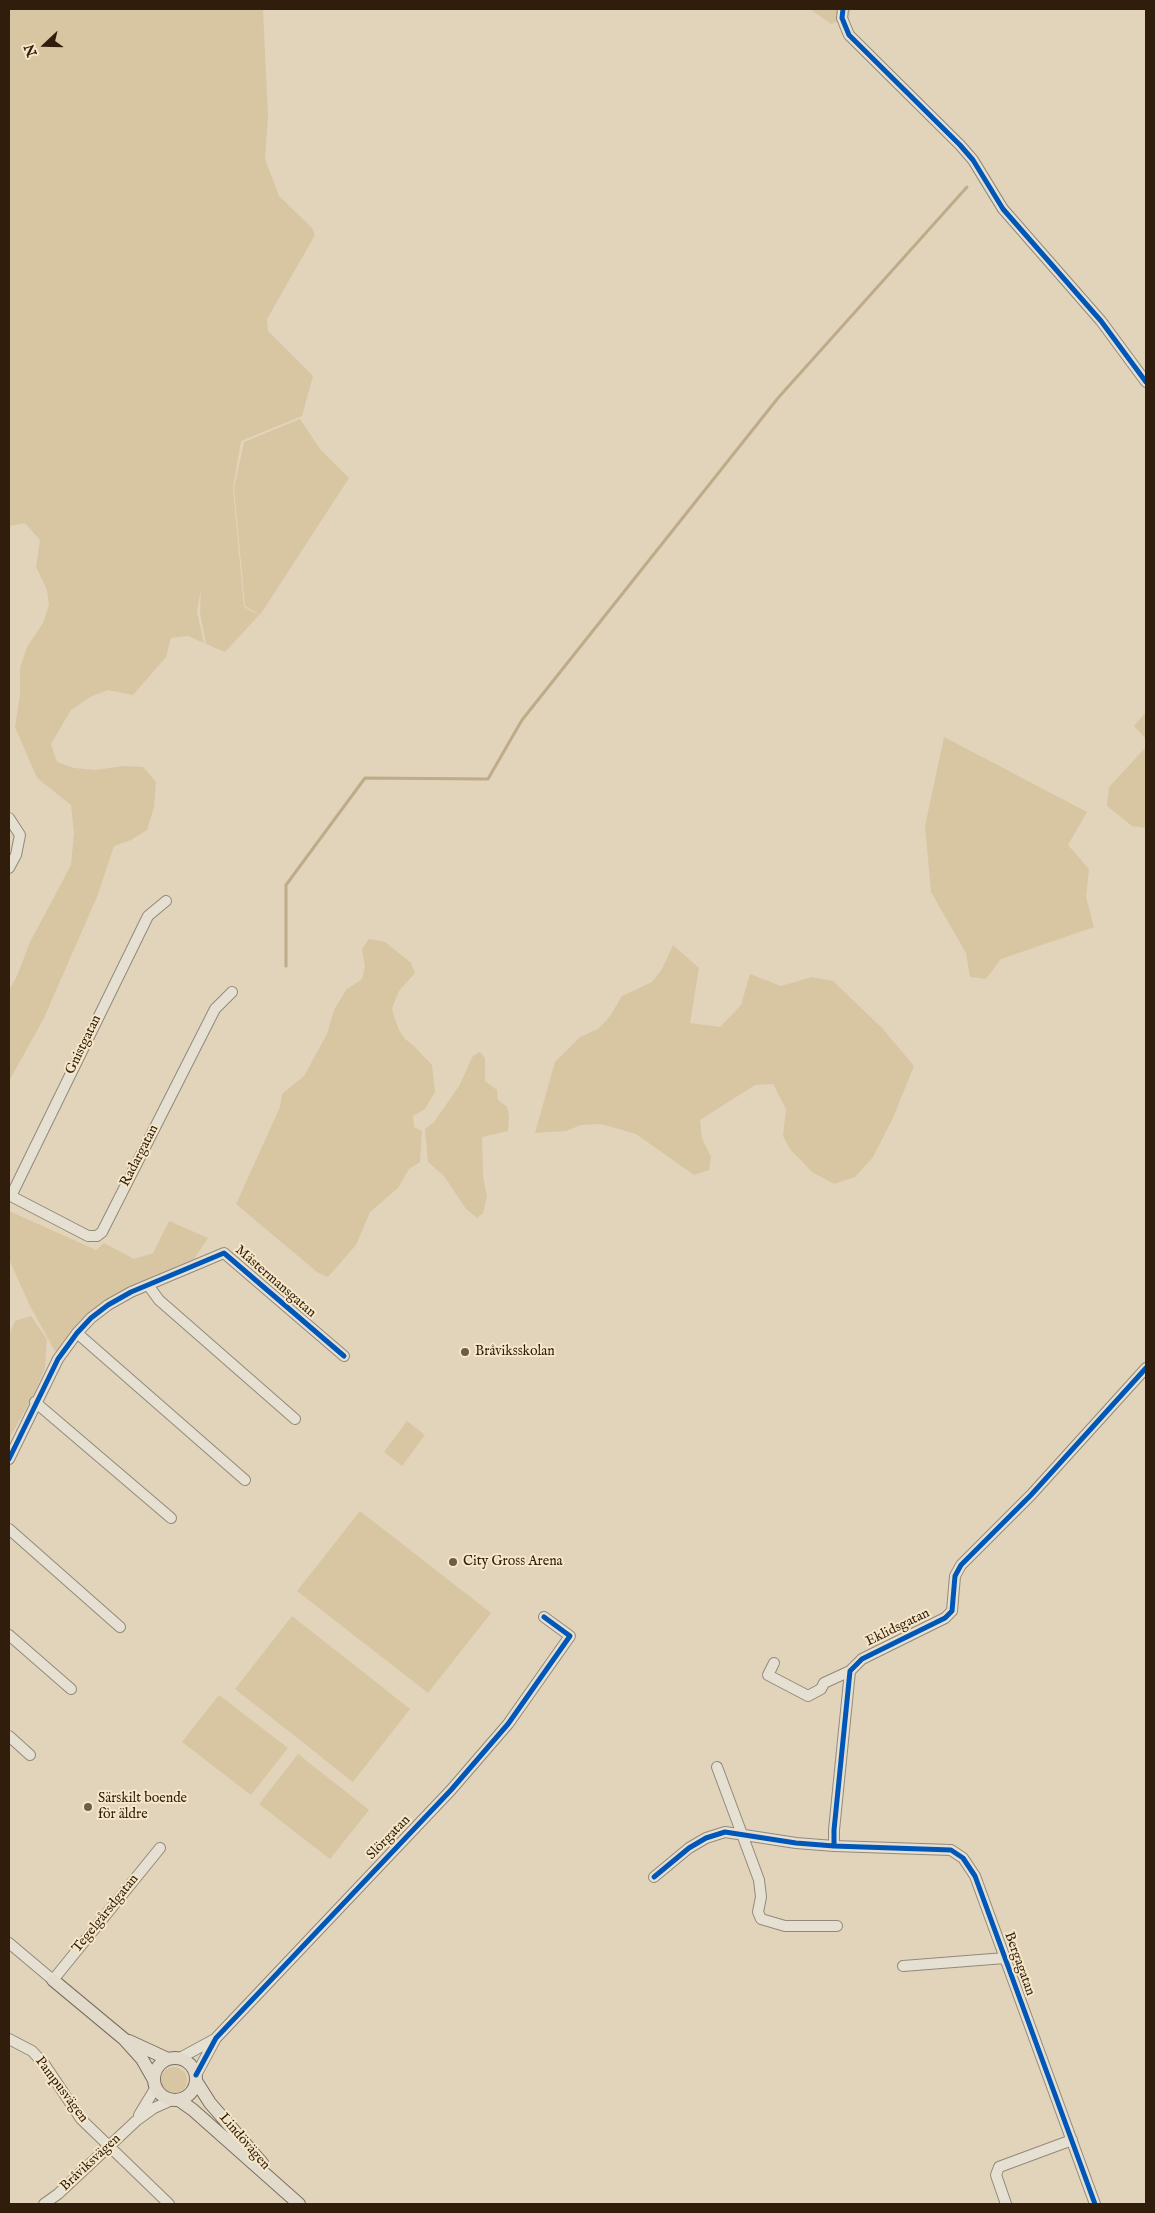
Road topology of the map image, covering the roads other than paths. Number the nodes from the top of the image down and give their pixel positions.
1 (843, 9) edge
2 (1146, 382) edge
3 (9, 818) edge
4 (9, 868) edge
5 (166, 901) dead end
6 (232, 992) dead end
7 (10, 1196) edge
8 (148, 1285) junction
9 (77, 1333) junction
10 (344, 1356) dead end
11 (1146, 1368) edge
12 (35, 1402) junction
13 (295, 1419) dead end
14 (9, 1459) edge
15 (245, 1480) dead end
16 (171, 1518) dead end
17 (9, 1529) edge
18 (544, 1617) dead end
19 (120, 1627) dead end
20 (9, 1635) edge
21 (774, 1663) dead end
22 (850, 1671) junction
23 (71, 1689) dead end
24 (9, 1736) edge
25 (30, 1755) dead end
26 (717, 1767) dead end
27 (743, 1834) junction
28 (834, 1846) junction
29 (160, 1848) dead end
30 (654, 1877) dead end
31 (837, 1926) dead end
32 (9, 1942) edge
33 (1005, 1958) junction
34 (903, 1966) dead end
35 (53, 1980) junction
36 (216, 2038) junction
37 (9, 2039) edge
38 (124, 2039) junction
39 (174, 2058) junction
40 (196, 2078) junction
41 (155, 2083) junction
42 (175, 2100) junction
43 (136, 2120) junction
44 (1072, 2140) junction
45 (109, 2147) junction
46 (297, 2202) edge
47 (44, 2204) edge
48 (169, 2204) edge
49 (1006, 2204) edge
50 (1095, 2204) edge

1 - 2 street
3 - 4 street
5 - 7 street, Gnistgatan
6 - 7 street, Radargatan
8 - 9 street, Mästermansgatan
8 - 10 street, Mästermansgatan
8 - 13 street
9 - 12 street, Mästermansgatan
9 - 15 street
11 - 22 street, Eklidsgatan
12 - 14 street, Mästermansgatan
12 - 16 street
17 - 19 street
18 - 36 street, Slörgatan
20 - 23 street
21 - 22 street
22 - 28 street
24 - 25 street
26 - 27 street
27 - 28 street
27 - 30 street
27 - 31 street
28 - 33 street, Bergagatan
29 - 35 street, Tegelgårsdgatan
32 - 35 street
33 - 34 street, Bergagatan
33 - 44 street, Bergagatan
35 - 38 main road
36 - 39 street, Slörgatan
36 - 40 street, Slörgatan
37 - 45 street, Pampusvägen
38 - 39 main road
38 - 41 main road
39 - 40 main road
39 - 41 main road
40 - 42 main road
40 - 46 main road, Lindövägen
41 - 42 main road
41 - 43 street, Bråviksvägen
42 - 43 street, Bråviksvägen
42 - 46 main road, Lindövägen
43 - 45 street, Bråviksvägen
44 - 49 street
44 - 50 street, Bergagatan
45 - 47 street, Bråviksvägen
45 - 48 street, Pampusvägen

